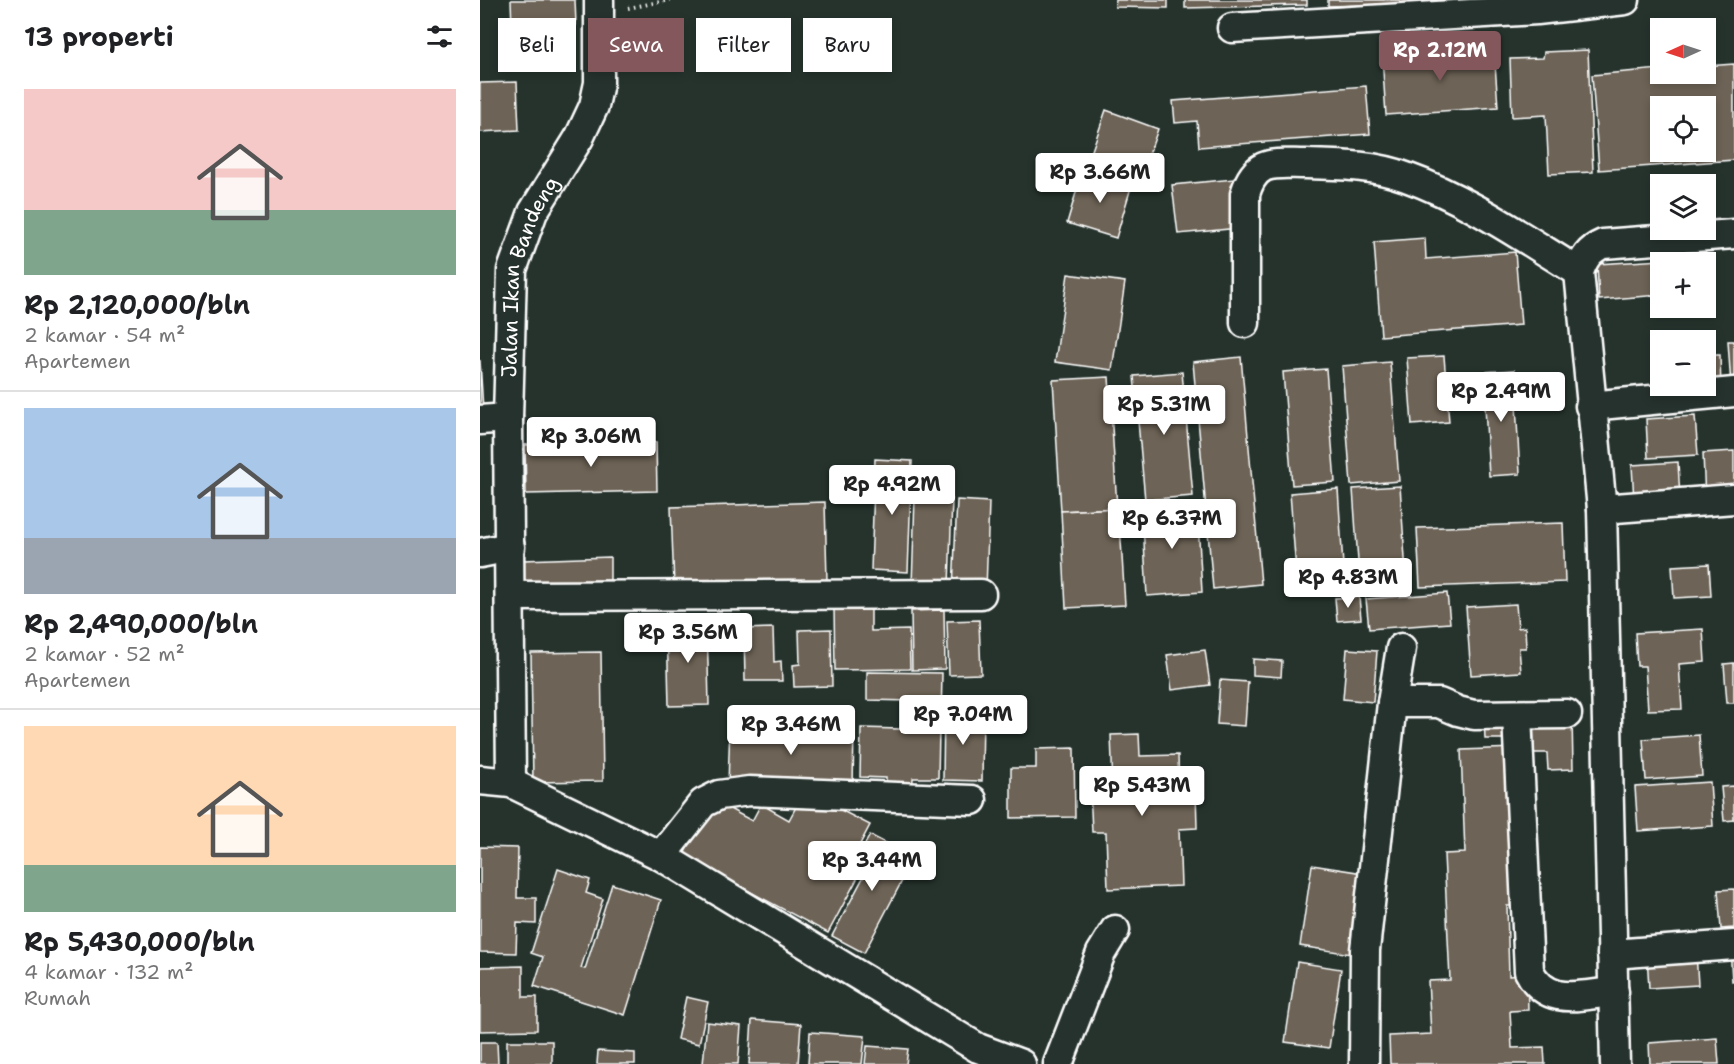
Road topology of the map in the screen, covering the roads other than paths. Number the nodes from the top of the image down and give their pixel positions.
1 (1625, 0) edge
2 (600, 7) edge
3 (1232, 28) dead end
4 (1734, 234) edge
5 (1579, 272) junction
6 (1245, 323) dead end
7 (1734, 392) edge
8 (1590, 406) junction
9 (508, 418) junction
10 (480, 420) edge
11 (1734, 499) edge
12 (1602, 509) junction
13 (510, 548) junction
14 (480, 553) edge
15 (981, 594) dead end
16 (510, 596) junction
17 (1401, 648) dead end
18 (1392, 703) junction
19 (1568, 714) dead end
20 (1517, 715) junction
21 (480, 780) edge
22 (511, 783) junction
23 (972, 800) dead end
24 (661, 856) junction
25 (1114, 930) dead end
26 (1734, 945) edge
27 (1612, 954) junction
28 (1614, 992) junction
29 (1021, 1064) edge
30 (1058, 1064) edge
31 (1364, 1064) edge
32 (1615, 1064) edge

1 - 3 street
2 - 9 street, Jalan Ikan Bandeng
4 - 5 street
5 - 6 street
5 - 8 street
7 - 8 street
8 - 12 street
9 - 10 street
9 - 13 street, Jalan Ikan Bandeng
11 - 12 street
12 - 27 street
13 - 14 street
13 - 16 street, Jalan Ikan Bandeng
15 - 16 street
16 - 22 street, Jalan Ikan Bandeng
17 - 18 street
18 - 20 street
18 - 31 street
19 - 20 street
20 - 28 street
21 - 22 street
22 - 24 street
23 - 24 street
24 - 29 street
25 - 30 street
26 - 27 street
27 - 28 street
28 - 32 street

